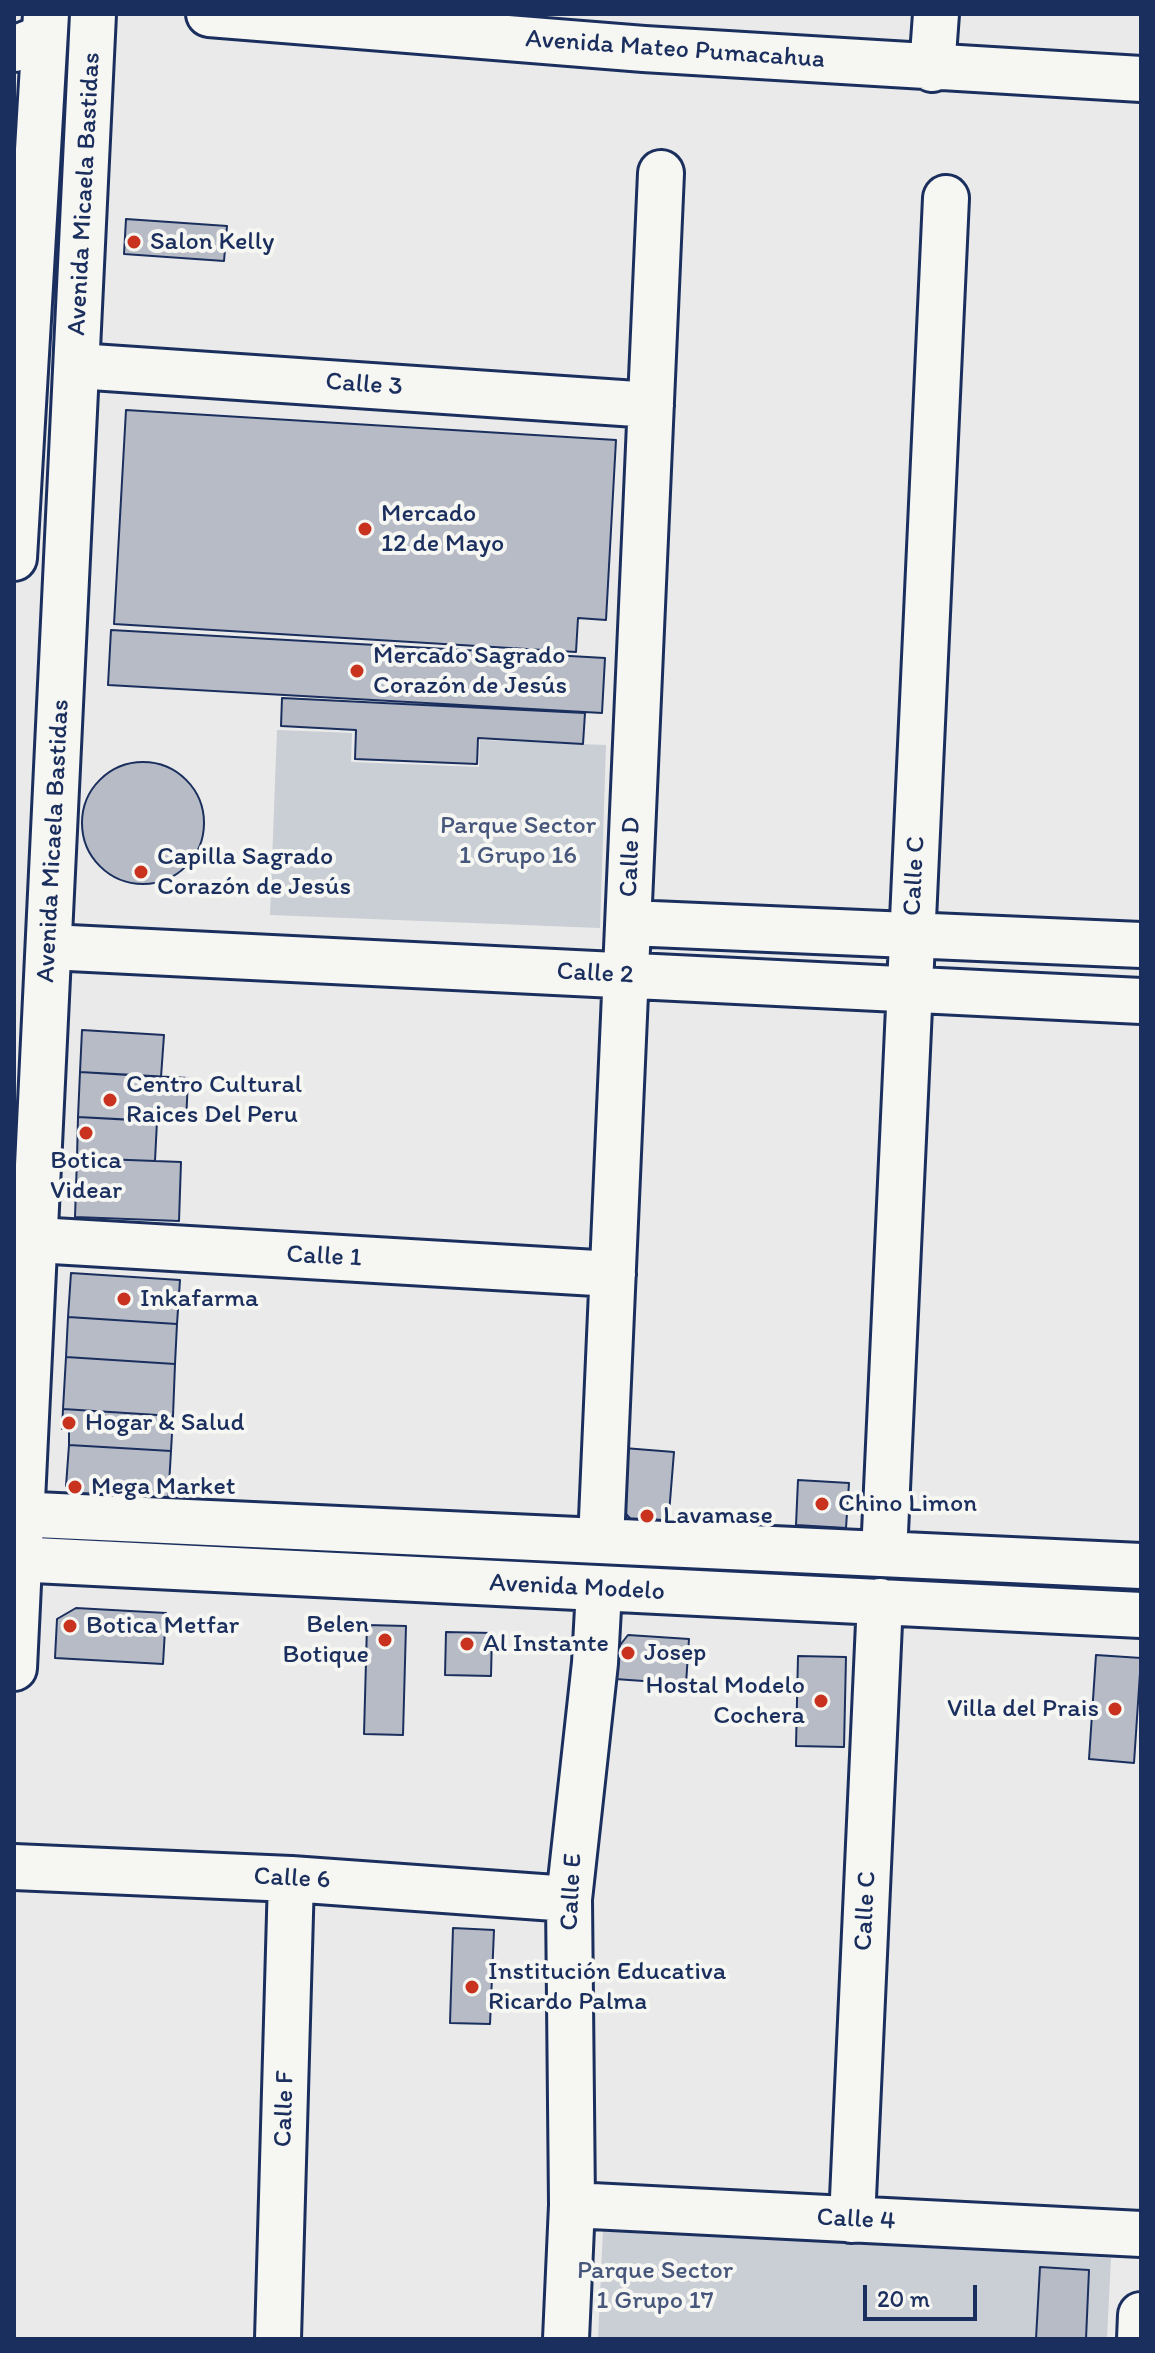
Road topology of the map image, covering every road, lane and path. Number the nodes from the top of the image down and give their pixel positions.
1 (93, 14) edge
2 (209, 14) edge
3 (936, 14) edge
4 (646, 32) edge
5 (35, 33) edge
6 (932, 69) junction
7 (1141, 79) edge
8 (661, 173) dead end
9 (946, 198) dead end
10 (77, 366) junction
11 (651, 405) junction
12 (14, 558) edge
13 (629, 923) junction
14 (912, 935) junction
15 (1141, 945) edge
16 (49, 947) junction
17 (626, 976) junction
18 (910, 990) junction
19 (1141, 1001) edge
20 (36, 1240) junction
21 (613, 1274) junction
22 (18, 1514) edge
23 (601, 1541) junction
24 (884, 1554) junction
25 (17, 1559) edge
26 (1141, 1566) edge
27 (599, 1590) junction
28 (880, 1601) junction
29 (1141, 1615) edge
30 (14, 1668) edge
31 (14, 1867) edge
32 (291, 1879) junction
33 (569, 1899) junction
34 (572, 2205) junction
35 (852, 2220) junction
36 (1141, 2234) edge
37 (1141, 2315) edge
38 (278, 2339) edge
39 (566, 2339) edge
40 (1140, 2339) edge

1 - 10 street, Avenida Micaela Bastidas
2 - 4 street, Avenida Mateo Pumacahua
3 - 6 street
4 - 6 street, Avenida Mateo Pumacahua
5 - 12 street, Avenida Micaela Bastidas
6 - 7 street, Avenida Mateo Pumacahua
8 - 11 street, Calle D
9 - 14 street, Calle C
10 - 11 street, Calle 3
10 - 16 street, Avenida Micaela Bastidas
11 - 13 street, Calle D
13 - 14 street, Calle 2
13 - 17 street, Calle D
14 - 15 street, Calle 2
14 - 18 street, Calle C
16 - 17 street, Calle 2
16 - 20 street, Avenida Micaela Bastidas
17 - 18 street, Calle 2
17 - 21 street, Calle D
18 - 19 street, Calle 2
18 - 24 street, Calle C
20 - 21 street, Calle 1
20 - 22 street, Avenida Micaela Bastidas
21 - 23 street, Calle D
22 - 23 street, Avenida Modelo
22 - 25 street, Avenida Micaela Bastidas
23 - 24 street, Avenida Modelo
24 - 26 street, Avenida Modelo
25 - 27 street, Avenida Modelo
25 - 30 street, Avenida Micaela Bastidas
27 - 28 street, Avenida Modelo
27 - 33 street, Calle E
28 - 29 street, Avenida Modelo
28 - 35 street, Calle C
31 - 32 street, Calle 6
32 - 33 street, Calle 6
32 - 38 street, Calle F
33 - 34 street, Calle E
34 - 35 street, Calle 4
34 - 39 street, Calle E
35 - 36 street, Calle 4
37 - 40 street

